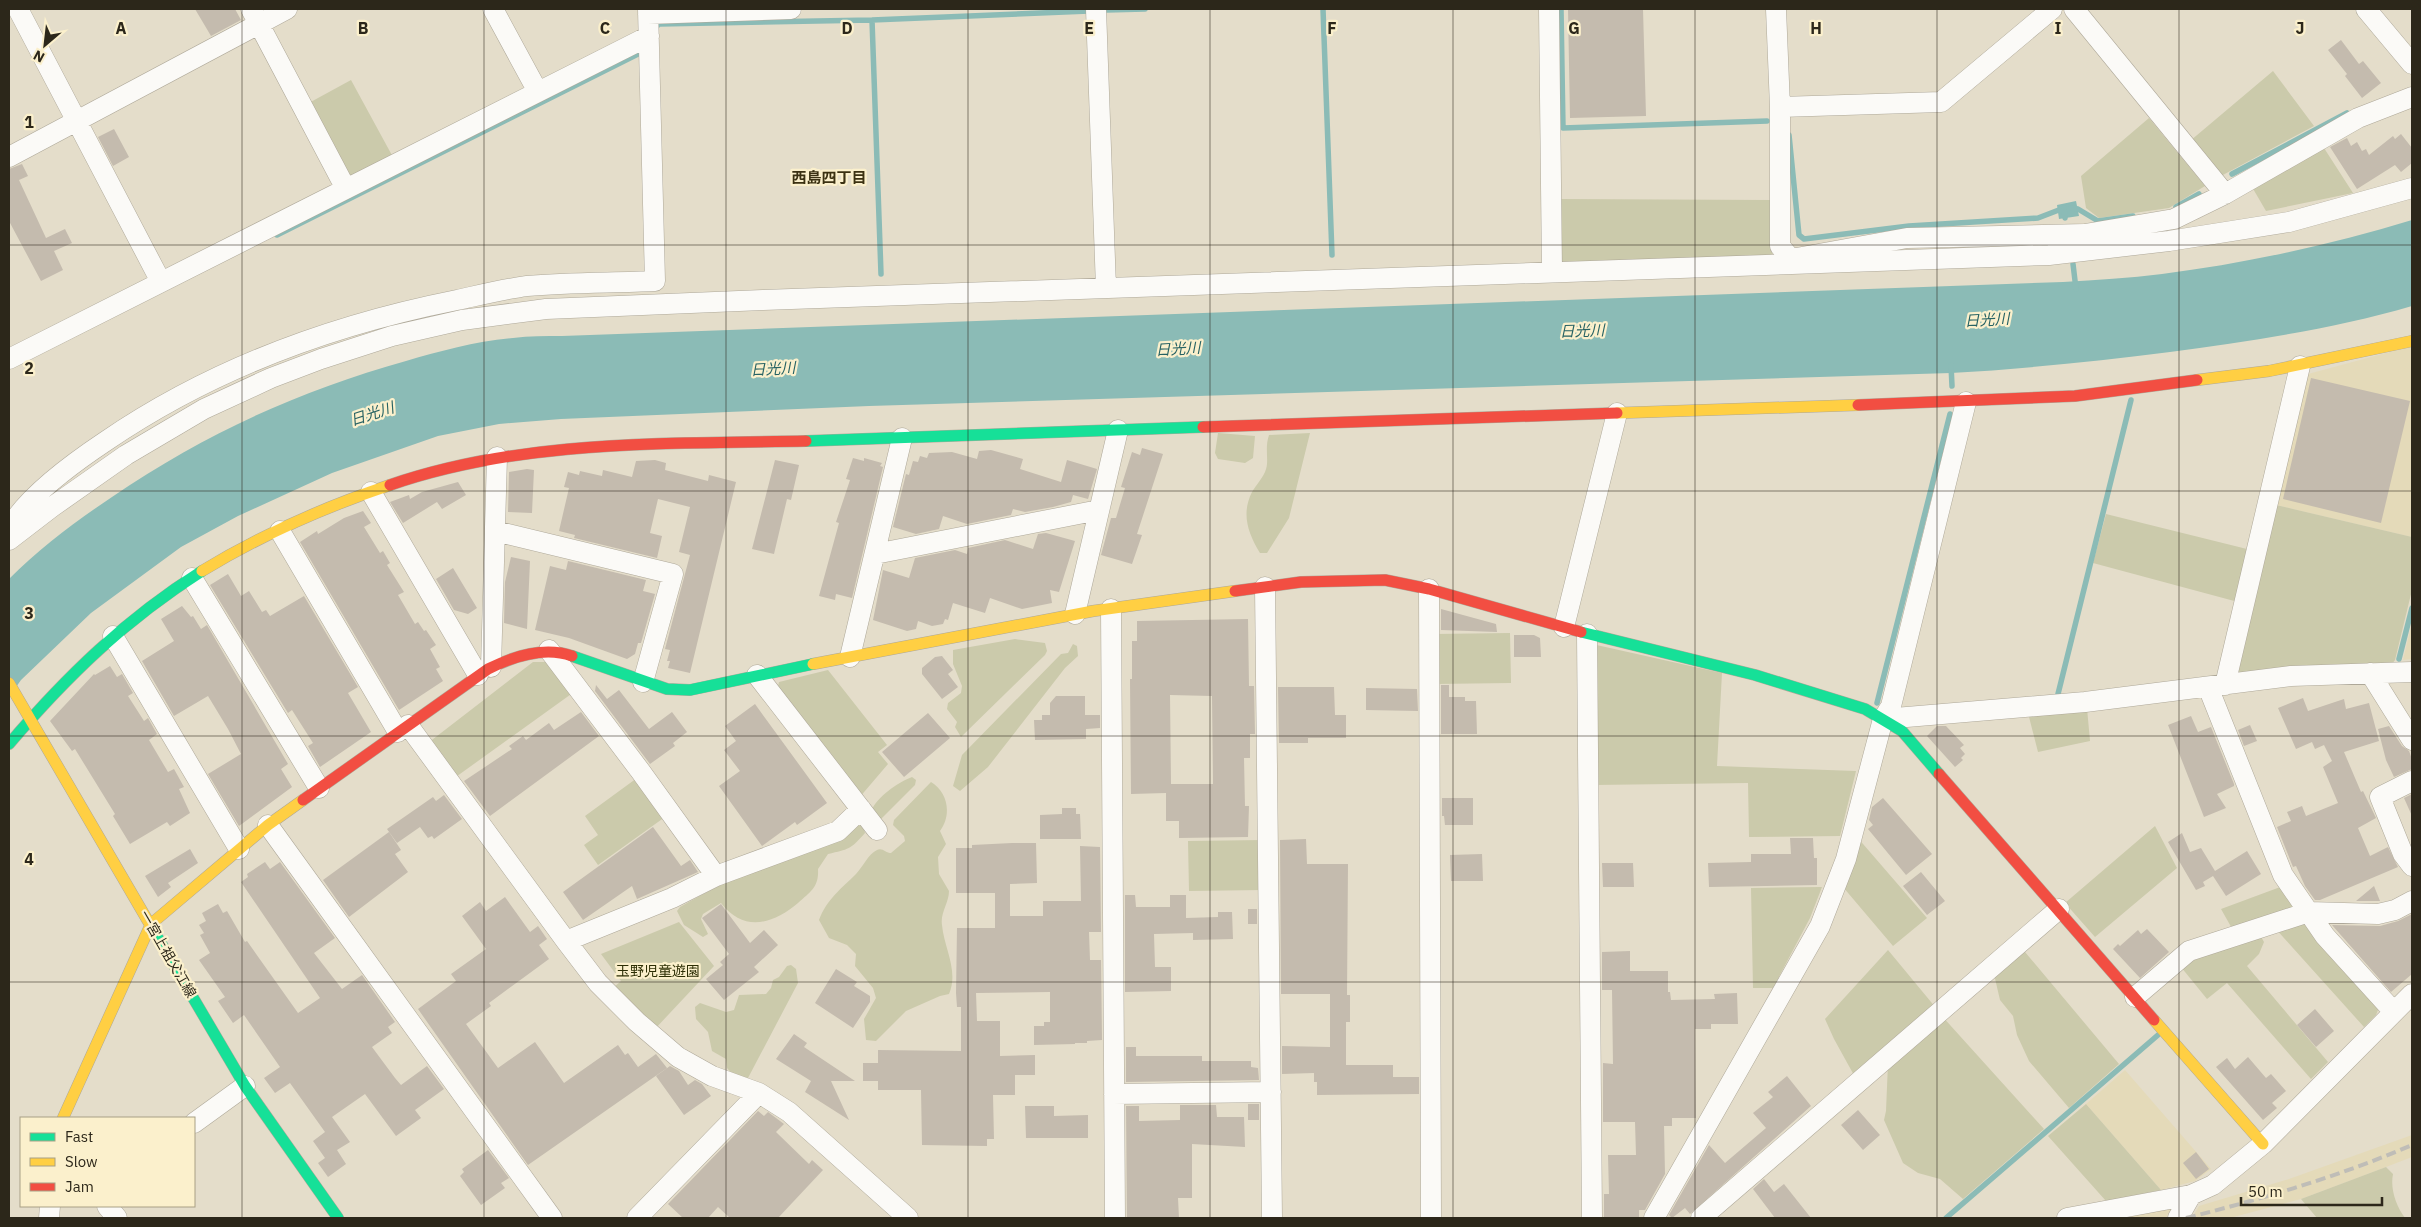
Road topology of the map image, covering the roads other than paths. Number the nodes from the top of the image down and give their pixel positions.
1 (18, 9) edge
2 (287, 9) edge
3 (493, 9) edge
4 (791, 9) edge
5 (1096, 9) edge
6 (1550, 9) edge
7 (1776, 9) edge
8 (2052, 9) edge
9 (2074, 9) edge
10 (2366, 9) edge
11 (648, 11) edge
12 (256, 16) edge
13 (648, 36) junction
14 (2412, 64) edge
15 (538, 92) junction
16 (2412, 97) edge
17 (1780, 107) junction
18 (77, 121) junction
19 (9, 157) edge
20 (2412, 188) edge
21 (346, 189) junction
22 (2225, 194) junction
23 (1552, 271) junction
24 (161, 282) junction
25 (1106, 288) junction
26 (2412, 341) edge
27 (9, 359) edge
28 (2300, 366) junction
29 (1966, 402) junction
30 (1617, 413) junction
31 (1118, 430) junction
32 (902, 438) junction
33 (497, 457) junction
34 (371, 492) junction
35 (1099, 510) junction
36 (9, 529) edge
37 (280, 531) junction
38 (495, 531) junction
39 (9, 540) edge
40 (876, 554) junction
41 (192, 578) junction
42 (1265, 587) junction
43 (1429, 589) junction
44 (1111, 608) junction
45 (1075, 614) junction
46 (1564, 627) junction
47 (1587, 634) junction
48 (113, 636) junction
49 (549, 650) junction
50 (850, 657) junction
51 (485, 671) junction
52 (2412, 672) edge
53 (2370, 673) junction
54 (756, 675) junction
55 (643, 682) junction
56 (9, 683) edge
57 (2216, 686) junction
58 (28, 716) junction
59 (1883, 719) junction
60 (403, 729) junction
61 (2412, 740) edge
62 (9, 744) edge
63 (2412, 780) edge
64 (320, 788) junction
65 (860, 810) junction
66 (268, 825) junction
67 (877, 830) dead end
68 (239, 849) junction
69 (2412, 866) edge
70 (716, 876) junction
71 (2412, 901) edge
72 (2059, 909) junction
73 (2309, 912) junction
74 (151, 924) junction
75 (566, 940) junction
76 (2412, 994) edge
77 (2135, 996) junction
78 (2394, 1012) junction
79 (245, 1086) junction
80 (759, 1092) junction
81 (1271, 1092) junction
82 (1114, 1094) junction
83 (63, 1117) edge
84 (195, 1122) edge
85 (2263, 1144) junction
86 (2190, 1195) junction
87 (108, 1207) edge
88 (117, 1218) edge
89 (338, 1218) edge
90 (552, 1218) edge
91 (637, 1218) edge
92 (908, 1218) edge
93 (1114, 1218) edge
94 (1272, 1218) edge
95 (1431, 1218) edge
96 (1592, 1218) edge
97 (1654, 1218) edge
98 (1701, 1218) edge
99 (2067, 1218) edge
100 (2178, 1218) edge

1 - 18 street
2 - 12 street
3 - 15 street
4 - 11 street
5 - 25 street
6 - 23 street
7 - 17 street
8 - 17 street
9 - 22 street
10 - 14 street
11 - 13 street
12 - 18 street
12 - 21 street
13 - 15 street
13 - 36 street
15 - 21 street
16 - 22 street
17 - 22 street
18 - 19 street
18 - 24 street
20 - 23 street
21 - 24 street
23 - 25 street
24 - 27 street
25 - 39 street
26 - 28 street
28 - 29 street
28 - 57 street
29 - 30 street
29 - 59 street
30 - 31 street
30 - 46 street
31 - 32 street
31 - 35 street
32 - 33 street
32 - 40 street
33 - 34 street
33 - 38 street
34 - 37 street
34 - 51 street
35 - 40 street
35 - 45 street
37 - 41 street
37 - 60 street
38 - 51 street
38 - 55 street
40 - 50 street
41 - 48 street
41 - 64 street
42 - 43 street
42 - 44 street
42 - 81 street
43 - 46 street
43 - 95 street
44 - 45 street
44 - 82 street
45 - 50 street
46 - 47 street
47 - 59 street
47 - 96 street
48 - 58 street
48 - 68 street
49 - 51 street
49 - 55 street
49 - 70 street
50 - 54 street
51 - 60 street
52 - 53 street
53 - 57 street
53 - 61 street
54 - 55 street
54 - 65 street
56 - 58 street, 一宮上祖父江線
57 - 59 street
57 - 73 street
58 - 62 street
58 - 74 street, 一宮上祖父江線
59 - 72 street
59 - 97 street
60 - 64 street
60 - 75 street
63 - 69 street
64 - 66 street
65 - 67 street
65 - 70 street
66 - 68 street
66 - 90 street
68 - 74 street
70 - 75 street
71 - 73 street
72 - 77 street
72 - 98 street
73 - 77 street
73 - 78 street
74 - 79 street, 一宮上祖父江線
74 - 83 street
75 - 80 street
76 - 78 street
77 - 85 street
78 - 85 street
79 - 84 street
79 - 89 street, 一宮上祖父江線
80 - 91 street
80 - 92 street
81 - 82 street
81 - 94 street
82 - 93 street
85 - 86 street
86 - 99 street
86 - 100 street
87 - 88 street

